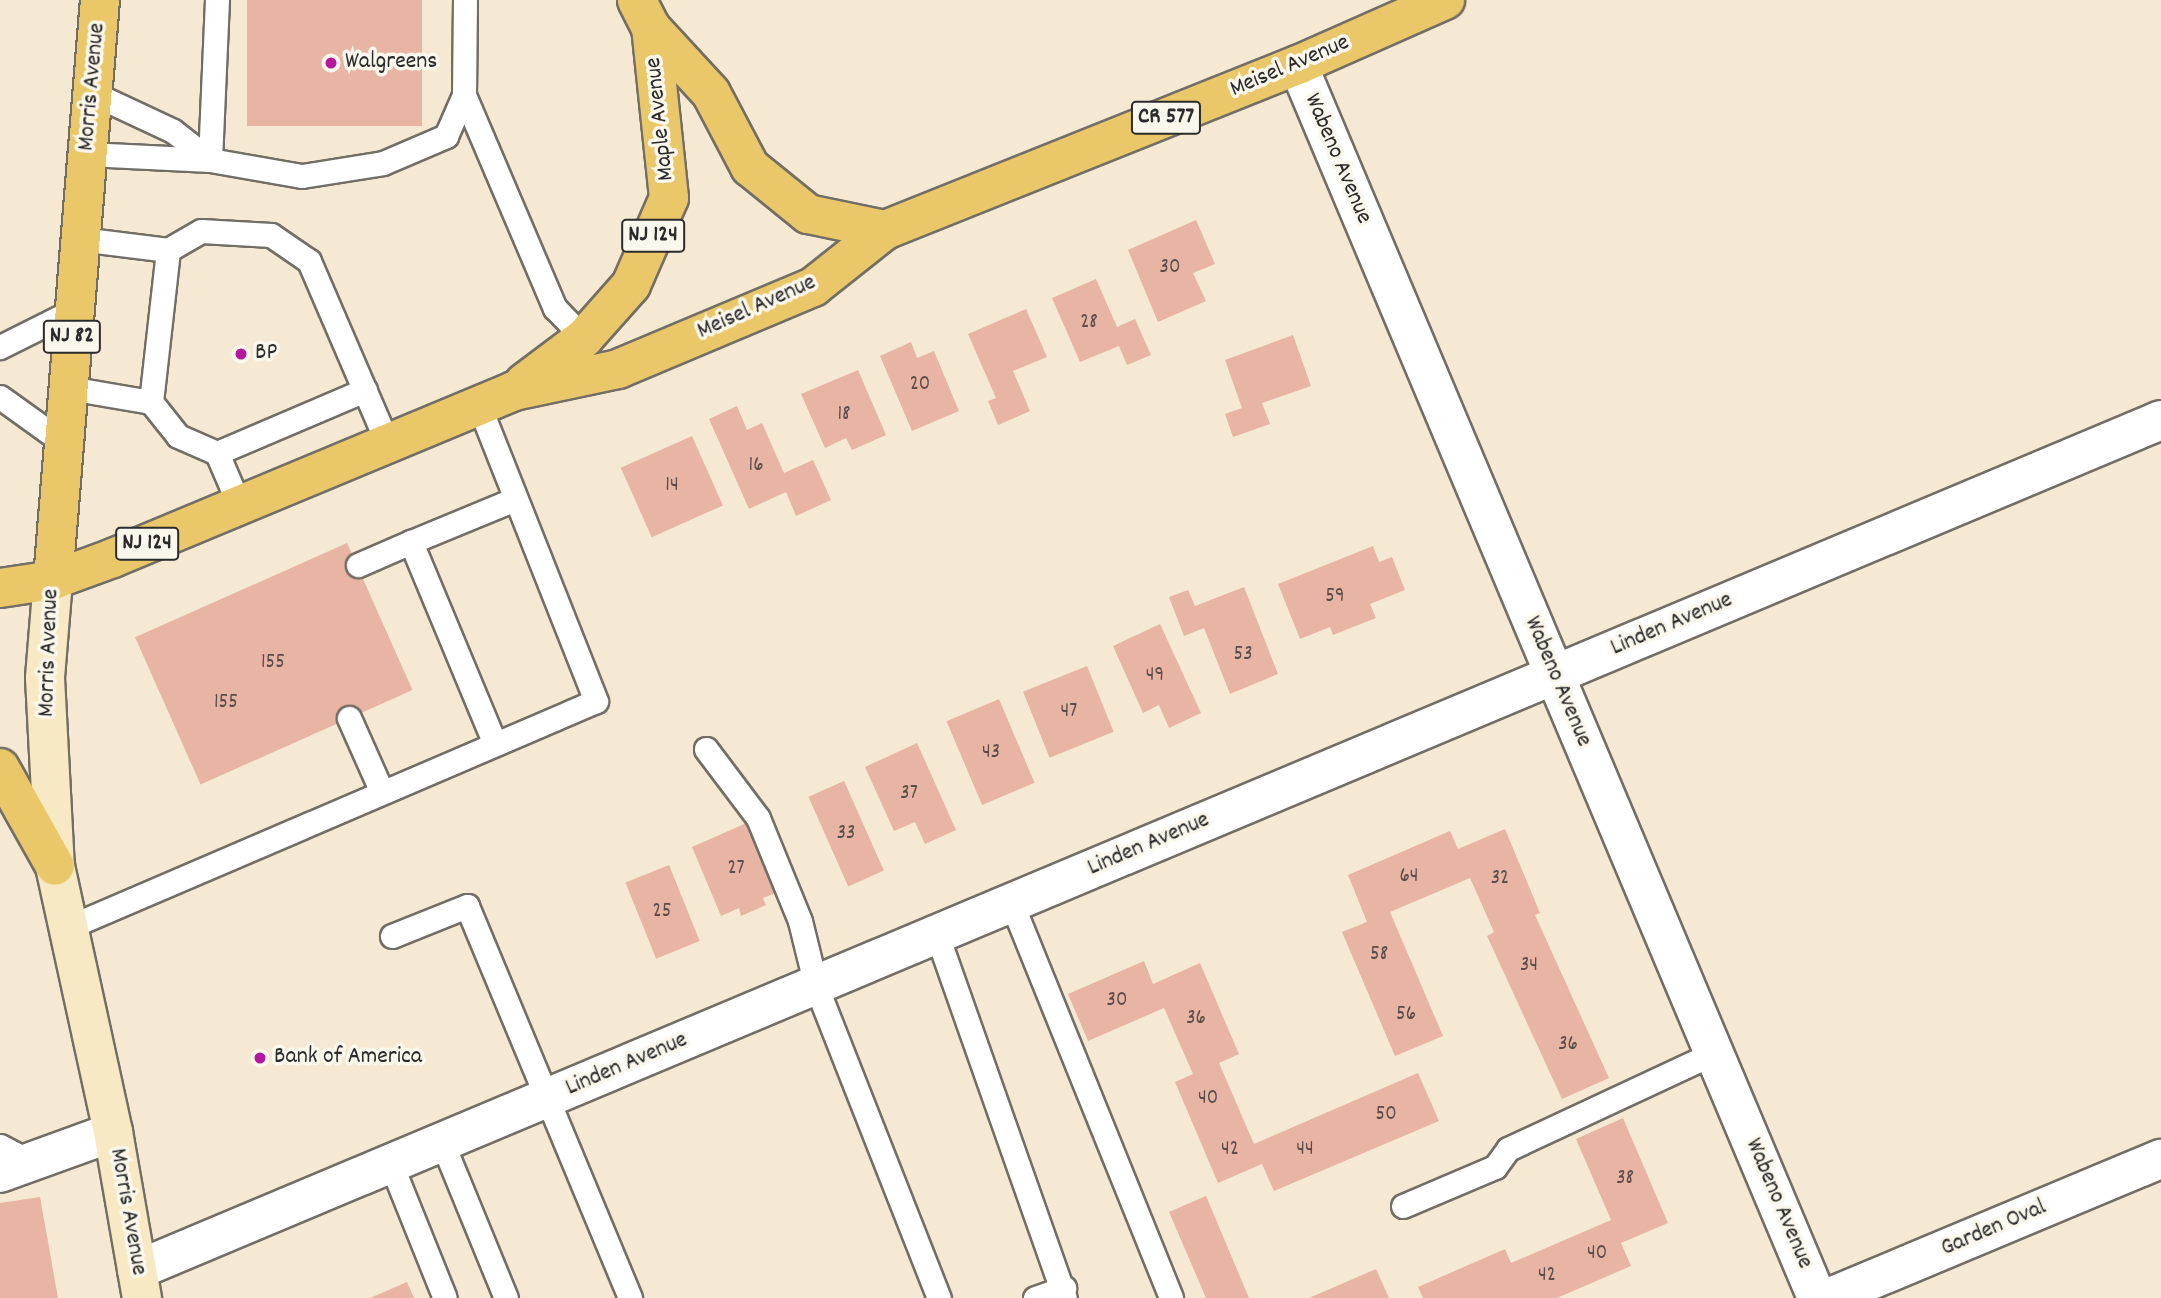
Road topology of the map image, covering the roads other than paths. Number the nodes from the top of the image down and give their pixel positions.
1 (217, 0) edge
2 (465, 0) edge
3 (1445, 0) edge
4 (92, 1) edge
5 (644, 14) edge
6 (1298, 65) junction
7 (92, 93) junction
8 (464, 95) junction
9 (87, 154) junction
10 (210, 160) junction
11 (885, 230) junction
12 (80, 239) junction
13 (167, 250) junction
14 (74, 310) junction
15 (584, 338) junction
16 (0, 347) edge
17 (69, 388) junction
18 (365, 390) junction
19 (514, 391) junction
20 (0, 397) edge
21 (151, 402) junction
22 (478, 406) junction
23 (2161, 420) edge
24 (64, 443) junction
25 (388, 444) junction
26 (217, 453) junction
27 (515, 499) junction
28 (240, 507) junction
29 (411, 542) junction
30 (358, 565) dead end
31 (53, 580) junction
32 (0, 588) edge
33 (1553, 674) junction
34 (349, 718) dead end
35 (495, 744) junction
36 (706, 749) dead end
37 (0, 768) edge
38 (382, 792) junction
39 (55, 866) junction
40 (1012, 904) junction
41 (69, 927) junction
42 (937, 935) junction
43 (392, 936) dead end
44 (816, 986) junction
45 (1714, 1054) junction
46 (550, 1098) junction
47 (113, 1132) junction
48 (442, 1142) junction
49 (2161, 1159) edge
50 (9, 1160) edge
51 (391, 1164) junction
52 (1403, 1206) dead end
53 (139, 1284) edge
54 (1065, 1293) edge
55 (445, 1298) edge
56 (506, 1298) edge
57 (630, 1298) edge
58 (939, 1298) edge
59 (1035, 1298) edge
60 (1171, 1298) edge
61 (1817, 1298) edge
62 (1828, 1298) edge

1 - 10 lane
2 - 8 lane
3 - 6 main road, Meisel Avenue / CR 577
4 - 7 main road, Morris Avenue / NJ 82
5 - 11 main road
5 - 15 main road, Maple Avenue / NJ 124
6 - 11 main road, Meisel Avenue / CR 577
6 - 33 street, Wabeno Avenue
7 - 9 main road, Morris Avenue / NJ 82
7 - 10 lane
8 - 10 lane
8 - 15 lane
9 - 10 lane
9 - 12 main road, Morris Avenue / NJ 82
11 - 19 main road, Meisel Avenue / CR 577
12 - 13 lane
12 - 14 main road, Morris Avenue / NJ 82
13 - 18 lane
13 - 21 lane
14 - 16 lane
14 - 17 main road, Morris Avenue / NJ 82
15 - 19 main road, Maple Avenue / NJ 124
17 - 21 lane
17 - 24 main road, Morris Avenue / NJ 82
18 - 25 lane
18 - 26 lane
19 - 22 main road, Meisel Avenue / NJ 124
20 - 24 lane
21 - 26 lane
22 - 25 main road, Meisel Avenue / NJ 124
22 - 27 lane
23 - 33 street, Linden Avenue
24 - 31 main road, Morris Avenue / NJ 82
25 - 28 main road, Meisel Avenue / NJ 124
26 - 28 lane
27 - 29 lane
27 - 35 lane
28 - 31 main road, Meisel Avenue / NJ 124
29 - 30 lane
29 - 35 lane
31 - 32 main road, Meisel Avenue
31 - 39 main road, Morris Avenue
33 - 40 street, Linden Avenue
33 - 45 street, Wabeno Avenue
34 - 38 lane
35 - 38 lane
36 - 44 lane
37 - 39 main road
38 - 41 lane
39 - 41 main road, Morris Avenue
40 - 42 street, Linden Avenue
40 - 60 lane
41 - 47 main road, Morris Avenue
42 - 44 street, Linden Avenue
42 - 54 lane
43 - 46 lane
44 - 46 street, Linden Avenue
44 - 58 lane
45 - 52 lane
45 - 61 street, Wabeno Avenue
46 - 48 street, Linden Avenue
46 - 57 lane
47 - 50 street
47 - 53 main road, Morris Avenue
48 - 51 street, Linden Avenue
48 - 56 lane
49 - 62 street, Garden Oval
51 - 53 street, Linden Avenue
51 - 55 lane
54 - 59 lane

